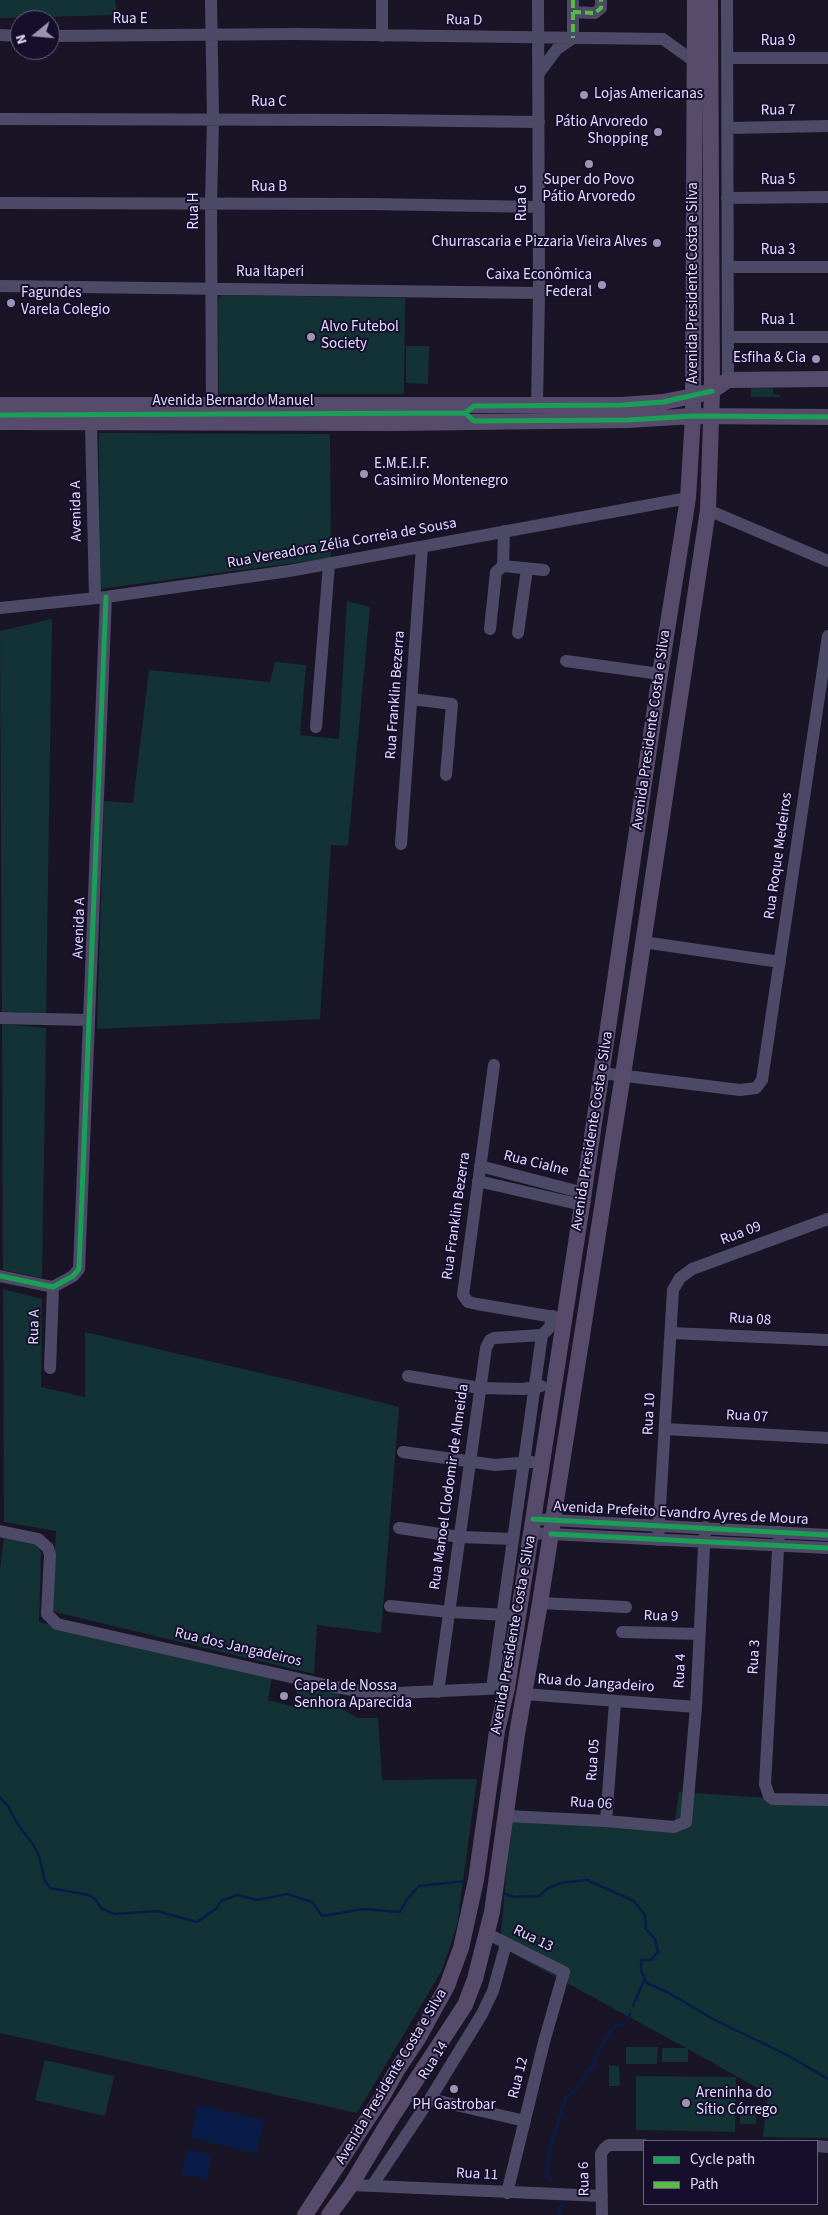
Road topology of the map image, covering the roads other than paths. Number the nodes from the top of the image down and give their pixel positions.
1 (211, 0) edge
2 (382, 0) edge
3 (538, 0) edge
4 (601, 0) edge
5 (695, 0) edge
6 (710, 0) edge
7 (728, 0) edge
8 (573, 6) edge
9 (60, 36) edge
10 (211, 36) junction
11 (382, 36) junction
12 (538, 38) junction
13 (573, 38) junction
14 (728, 58) junction
15 (828, 58) edge
16 (702, 62) junction
17 (539, 74) junction
18 (0, 119) edge
19 (213, 120) junction
20 (539, 122) junction
21 (828, 126) edge
22 (728, 128) junction
23 (828, 197) edge
24 (727, 198) junction
25 (0, 203) edge
26 (211, 204) junction
27 (539, 207) junction
28 (728, 267) junction
29 (828, 267) edge
30 (0, 286) edge
31 (211, 289) junction
32 (540, 293) junction
33 (728, 337) junction
34 (828, 337) edge
35 (828, 379) edge
36 (728, 380) junction
37 (712, 392) junction
38 (693, 396) junction
39 (212, 404) junction
40 (0, 405) edge
41 (538, 405) junction
42 (693, 416) junction
43 (711, 416) junction
44 (828, 417) edge
45 (0, 422) edge
46 (91, 422) junction
47 (212, 423) junction
48 (688, 498) junction
49 (708, 510) junction
50 (504, 532) junction
51 (422, 548) junction
52 (828, 561) edge
53 (329, 564) junction
54 (503, 566) junction
55 (526, 570) junction
56 (544, 570) dead end
57 (676, 573) junction
58 (696, 587) junction
59 (100, 598) junction
60 (0, 608) edge
61 (669, 617) junction
62 (490, 629) dead end
63 (518, 633) dead end
64 (689, 635) junction
65 (828, 636) edge
66 (566, 661) dead end
67 (660, 674) junction
68 (412, 699) junction
69 (316, 726) dead end
70 (446, 775) dead end
71 (637, 835) junction
72 (658, 838) junction
73 (401, 844) dead end
74 (642, 942) junction
75 (780, 962) junction
76 (0, 1018) edge
77 (89, 1020) junction
78 (494, 1065) dead end
79 (602, 1072) junction
80 (622, 1075) junction
81 (480, 1166) junction
82 (478, 1181) junction
83 (583, 1199) junction
84 (828, 1219) edge
85 (0, 1276) edge
86 (52, 1287) junction
87 (673, 1290) joint
88 (558, 1317) junction
89 (670, 1333) junction
90 (542, 1335) junction
91 (828, 1340) edge
92 (50, 1368) dead end
93 (408, 1376) dead end
94 (575, 1380) junction
95 (554, 1383) junction
96 (536, 1386) junction
97 (480, 1388) junction
98 (551, 1407) junction
99 (570, 1412) junction
100 (665, 1429) junction
101 (828, 1438) edge
102 (403, 1452) dead end
103 (542, 1461) junction
104 (471, 1462) junction
105 (525, 1462) junction
106 (659, 1525) junction
107 (532, 1526) junction
108 (552, 1527) junction
109 (705, 1527) junction
110 (399, 1528) dead end
111 (0, 1531) edge
112 (828, 1535) edge
113 (460, 1537) junction
114 (778, 1538) junction
115 (513, 1539) junction
116 (658, 1540) junction
117 (704, 1541) junction
118 (828, 1548) edge
119 (540, 1603) junction
120 (390, 1606) dead end
121 (626, 1608) dead end
122 (450, 1612) junction
123 (501, 1615) junction
124 (518, 1615) junction
125 (622, 1632) dead end
126 (699, 1634) junction
127 (499, 1688) junction
128 (438, 1692) junction
129 (524, 1694) junction
130 (615, 1702) junction
131 (696, 1706) junction
132 (497, 1731) junction
133 (517, 1734) junction
134 (494, 1749) junction
135 (515, 1752) junction
136 (828, 1800) edge
137 (506, 1816) junction
138 (606, 1821) junction
139 (674, 1826) joint
140 (488, 1934) junction
141 (506, 1944) junction
142 (564, 1972) joint
143 (382, 2097) junction
144 (430, 2099) junction
145 (398, 2108) junction
146 (371, 2113) junction
147 (525, 2121) junction
148 (388, 2123) junction
149 (643, 2145) edge
150 (351, 2185) junction
151 (372, 2186) junction
152 (507, 2193) junction
153 (602, 2196) junction
154 (305, 2215) edge
155 (330, 2215) edge
156 (602, 2215) edge

1 - 10 street, Rua H
2 - 11 street
3 - 12 street, Rua G
4 - 8 street
5 - 16 main road, Avenida Presidente Costa e Silva
6 - 16 main road, Avenida Presidente Costa e Silva
7 - 14 street
8 - 13 street
9 - 10 street, Rua E
10 - 11 street, Rua D
10 - 19 street, Rua H
11 - 12 street, Rua D
12 - 13 street, Rua D
12 - 17 street, Rua G
13 - 16 street, Rua D
13 - 17 street
14 - 15 street, Rua 9
14 - 22 street
16 - 37 main road, Avenida Presidente Costa e Silva
16 - 38 main road, Avenida Presidente Costa e Silva
17 - 20 street, Rua G
18 - 19 street, Rua C
19 - 20 street, Rua C
19 - 26 street, Rua H
20 - 27 street, Rua G
21 - 22 street, Rua 7
22 - 24 street
23 - 24 street, Rua 5
24 - 28 street
25 - 26 street, Rua B
26 - 27 street, Rua B
26 - 31 street, Rua H
27 - 32 street, Rua G
28 - 29 street, Rua 3
28 - 33 street
30 - 31 street, Rua Itaperi
31 - 32 street, Rua Itaperi
31 - 39 street, Rua H
32 - 41 street, Rua G
33 - 34 street, Rua 1
33 - 36 street
35 - 36 main road
36 - 37 main road
37 - 38 main road, Avenida Bernardo Manuel
37 - 43 main road, Avenida Presidente Costa e Silva
38 - 41 main road, Avenida Bernardo Manuel
38 - 42 main road, Avenida Presidente Costa e Silva
39 - 40 main road, Avenida Bernardo Manuel
39 - 41 main road, Avenida Bernardo Manuel
39 - 47 street, Rua H
42 - 43 main road, Avenida Bernardo Manuel
42 - 47 main road, Avenida Bernardo Manuel
42 - 48 main road, Avenida Presidente Costa e Silva
43 - 44 main road, Avenida Bernardo Manuel
43 - 49 main road, Avenida Presidente Costa e Silva
45 - 46 main road, Avenida Bernardo Manuel
46 - 47 main road, Avenida Bernardo Manuel
46 - 59 street, Avenida A
48 - 50 street, Rua Vereadora Zélia Correia de Sousa
48 - 57 main road, Avenida Presidente Costa e Silva
49 - 52 street
49 - 58 main road, Avenida Presidente Costa e Silva
50 - 51 street, Rua Vereadora Zélia Correia de Sousa
50 - 54 street
51 - 53 street, Rua Vereadora Zélia Correia de Sousa
51 - 68 street, Rua Franklin Bezerra
53 - 59 street, Rua Vereadora Zélia Correia de Sousa
53 - 69 street
54 - 55 street
54 - 62 street
55 - 56 street
55 - 63 street
57 - 58 main road
57 - 61 main road, Avenida Presidente Costa e Silva
58 - 64 main road, Avenida Presidente Costa e Silva
59 - 60 street, Rua Vereadora Zélia Correia de Sousa
59 - 77 street, Avenida A
61 - 64 main road
61 - 67 main road, Avenida Presidente Costa e Silva
64 - 72 main road, Avenida Presidente Costa e Silva
65 - 75 street, Rua Roque Medeiros
66 - 67 street
67 - 71 main road, Avenida Presidente Costa e Silva
68 - 70 street
68 - 73 street, Rua Franklin Bezerra
71 - 72 main road
71 - 79 main road, Avenida Presidente Costa e Silva
72 - 74 main road, Avenida Presidente Costa e Silva
74 - 75 street
74 - 80 main road, Avenida Presidente Costa e Silva
75 - 80 street, Rua Roque Medeiros
76 - 77 street
77 - 86 street, Avenida A
78 - 81 street, Rua Franklin Bezerra
79 - 80 street
79 - 83 main road, Avenida Presidente Costa e Silva
80 - 94 main road, Avenida Presidente Costa e Silva
81 - 82 street, Rua Franklin Bezerra
81 - 83 street, Rua Cialne
82 - 83 street, Rua Cialne
82 - 88 street, Rua Franklin Bezerra
83 - 88 main road, Avenida Presidente Costa e Silva
84 - 87 street, Rua 09
85 - 86 street
86 - 92 street, Rua A
87 - 89 street, Rua 10
88 - 90 street
88 - 95 main road, Avenida Presidente Costa e Silva
89 - 91 street, Rua 08
89 - 100 street, Rua 10
90 - 96 street
90 - 97 street, Rua Manoel Clodomir de Almeida
93 - 97 street
94 - 95 main road
94 - 99 main road, Avenida Presidente Costa e Silva
95 - 96 street
95 - 98 main road, Avenida Presidente Costa e Silva
96 - 97 street
96 - 105 street
97 - 104 street, Rua Manoel Clodomir de Almeida
98 - 99 main road
98 - 103 main road, Avenida Presidente Costa e Silva
99 - 108 main road, Avenida Presidente Costa e Silva
100 - 101 street, Rua 07
100 - 106 street, Rua 10
102 - 104 street
103 - 105 street
103 - 107 main road, Avenida Presidente Costa e Silva
104 - 105 street
104 - 113 street, Rua Manoel Clodomir de Almeida
105 - 115 street
106 - 108 street, Avenida Prefeito Evandro Ayres de Moura
106 - 109 street, Avenida Prefeito Evandro Ayres de Moura
106 - 116 street, Rua 10
107 - 108 street, Avenida Prefeito Evandro Ayres de Moura
107 - 124 main road, Avenida Presidente Costa e Silva
108 - 116 street, Avenida Prefeito Evandro Ayres de Moura
108 - 119 main road, Avenida Presidente Costa e Silva
109 - 114 street, Avenida Prefeito Evandro Ayres de Moura
109 - 117 street, Rua 4
110 - 113 street
111 - 128 street, Rua dos Jangadeiros
112 - 114 street, Avenida Prefeito Evandro Ayres de Moura
113 - 115 street
113 - 122 street, Rua Manoel Clodomir de Almeida
114 - 117 street, Avenida Prefeito Evandro Ayres de Moura
114 - 118 street, Avenida Prefeito Evandro Ayres de Moura
114 - 136 street, Rua 3
115 - 123 street
116 - 117 street, Avenida Prefeito Evandro Ayres de Moura
117 - 126 street, Rua 4
119 - 121 street
119 - 129 main road, Avenida Presidente Costa e Silva
120 - 122 street
122 - 123 street
122 - 128 street, Rua Manoel Clodomir de Almeida
123 - 124 street
123 - 127 street
124 - 127 main road, Avenida Presidente Costa e Silva
125 - 126 street, Rua 9
126 - 131 street, Rua 4
127 - 128 street, Rua dos Jangadeiros
127 - 132 main road, Avenida Presidente Costa e Silva
129 - 130 street, Rua do Jangadeiro
129 - 133 main road, Avenida Presidente Costa e Silva
130 - 131 street, Rua do Jangadeiro
130 - 138 street, Rua 05
131 - 139 street, Rua 4
132 - 133 main road
132 - 134 main road, Avenida Presidente Costa e Silva
133 - 135 main road, Avenida Presidente Costa e Silva
134 - 135 main road
134 - 143 main road, Avenida Presidente Costa e Silva
135 - 137 main road, Avenida Presidente Costa e Silva
137 - 138 street, Rua 06
137 - 140 main road, Avenida Presidente Costa e Silva
138 - 139 street, Rua 06
140 - 141 street, Rua 13
140 - 145 main road, Avenida Presidente Costa e Silva
141 - 142 street, Rua 13
141 - 144 street, Rua 14
142 - 147 street, Rua 12
143 - 145 main road
143 - 146 main road, Avenida Presidente Costa e Silva
144 - 147 street
144 - 151 street, Rua 14
145 - 148 main road, Avenida Presidente Costa e Silva
146 - 148 main road
146 - 154 main road, Avenida Presidente Costa e Silva
147 - 152 street, Rua 12
148 - 150 main road, Avenida Presidente Costa e Silva
149 - 153 street, Rua 6
150 - 151 street, Rua 11
150 - 155 main road, Avenida Presidente Costa e Silva
151 - 152 street, Rua 11
152 - 153 street, Rua 11
153 - 156 street, Rua 6

